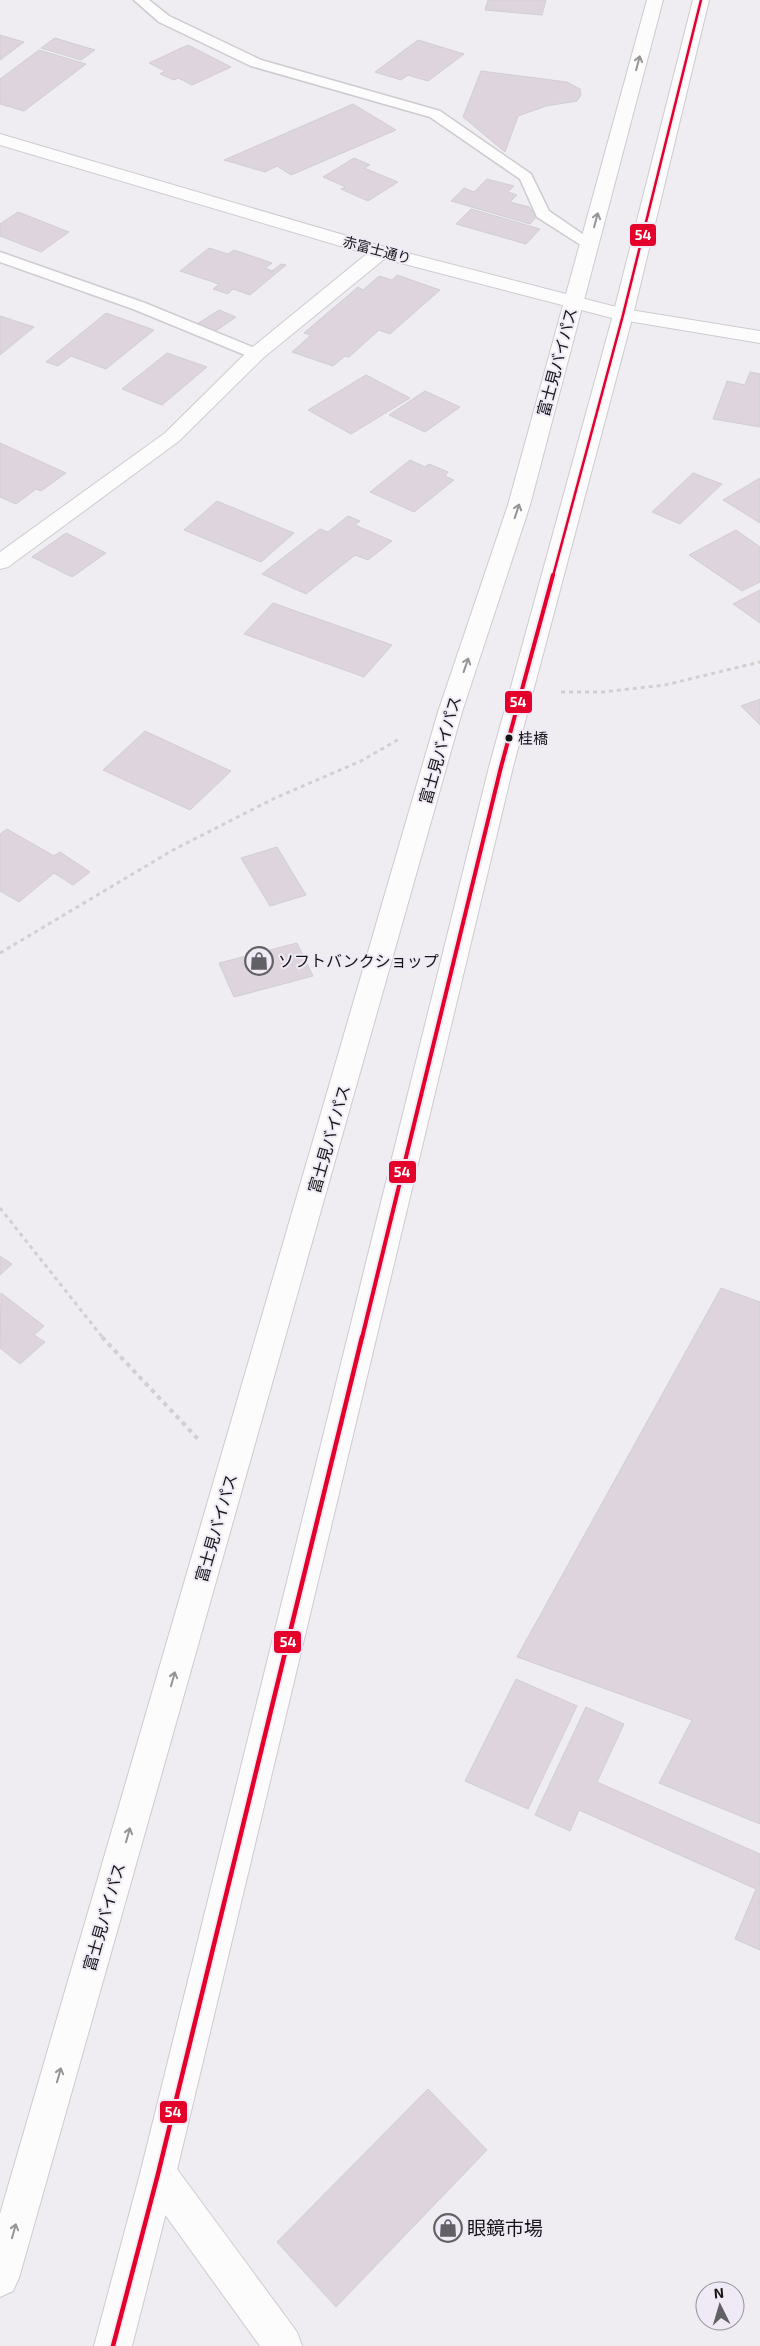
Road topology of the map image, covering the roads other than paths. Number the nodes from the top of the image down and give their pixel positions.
1 (141, 0) edge
2 (655, 0) edge
3 (701, 0) edge
4 (0, 139) edge
5 (589, 244) junction
6 (380, 252) junction
7 (0, 257) edge
8 (573, 300) junction
9 (623, 315) junction
10 (760, 337) edge
11 (256, 354) junction
12 (0, 562) edge
13 (158, 2174) junction
14 (0, 2278) edge
15 (113, 2346) edge
16 (283, 2346) edge

1 - 5 lane
5 -> 2 main road, 富士見バイパス
3 - 9 main road
4 - 6 main road, 赤富士通り
5 - 8 main road, 富士見バイパス
6 - 8 main road, 赤富士通り
6 - 11 main road
7 - 11 lane
8 - 9 main road, 赤富士通り
14 -> 8 main road, 富士見バイパス
9 - 10 main road, 赤富士通り
9 - 13 main road
11 - 12 main road
13 - 15 main road
13 - 16 main road

